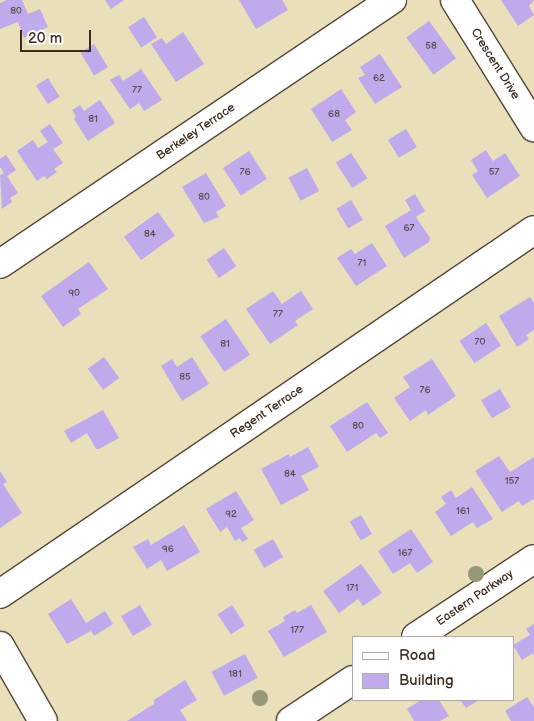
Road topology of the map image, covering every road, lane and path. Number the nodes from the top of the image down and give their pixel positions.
1 (392, 0) edge
2 (455, 0) edge
3 (534, 127) edge
4 (534, 230) edge
5 (0, 264) edge
6 (534, 559) edge
7 (0, 594) edge
8 (418, 636) edge
9 (0, 646) edge
10 (352, 681) edge
11 (43, 721) edge
12 (291, 721) edge

1 - 5 street, Berkeley Terrace
2 - 3 street, Crescent Drive
4 - 7 street, Regent Terrace
6 - 8 street, Eastern Parkway
9 - 11 street
10 - 12 street

